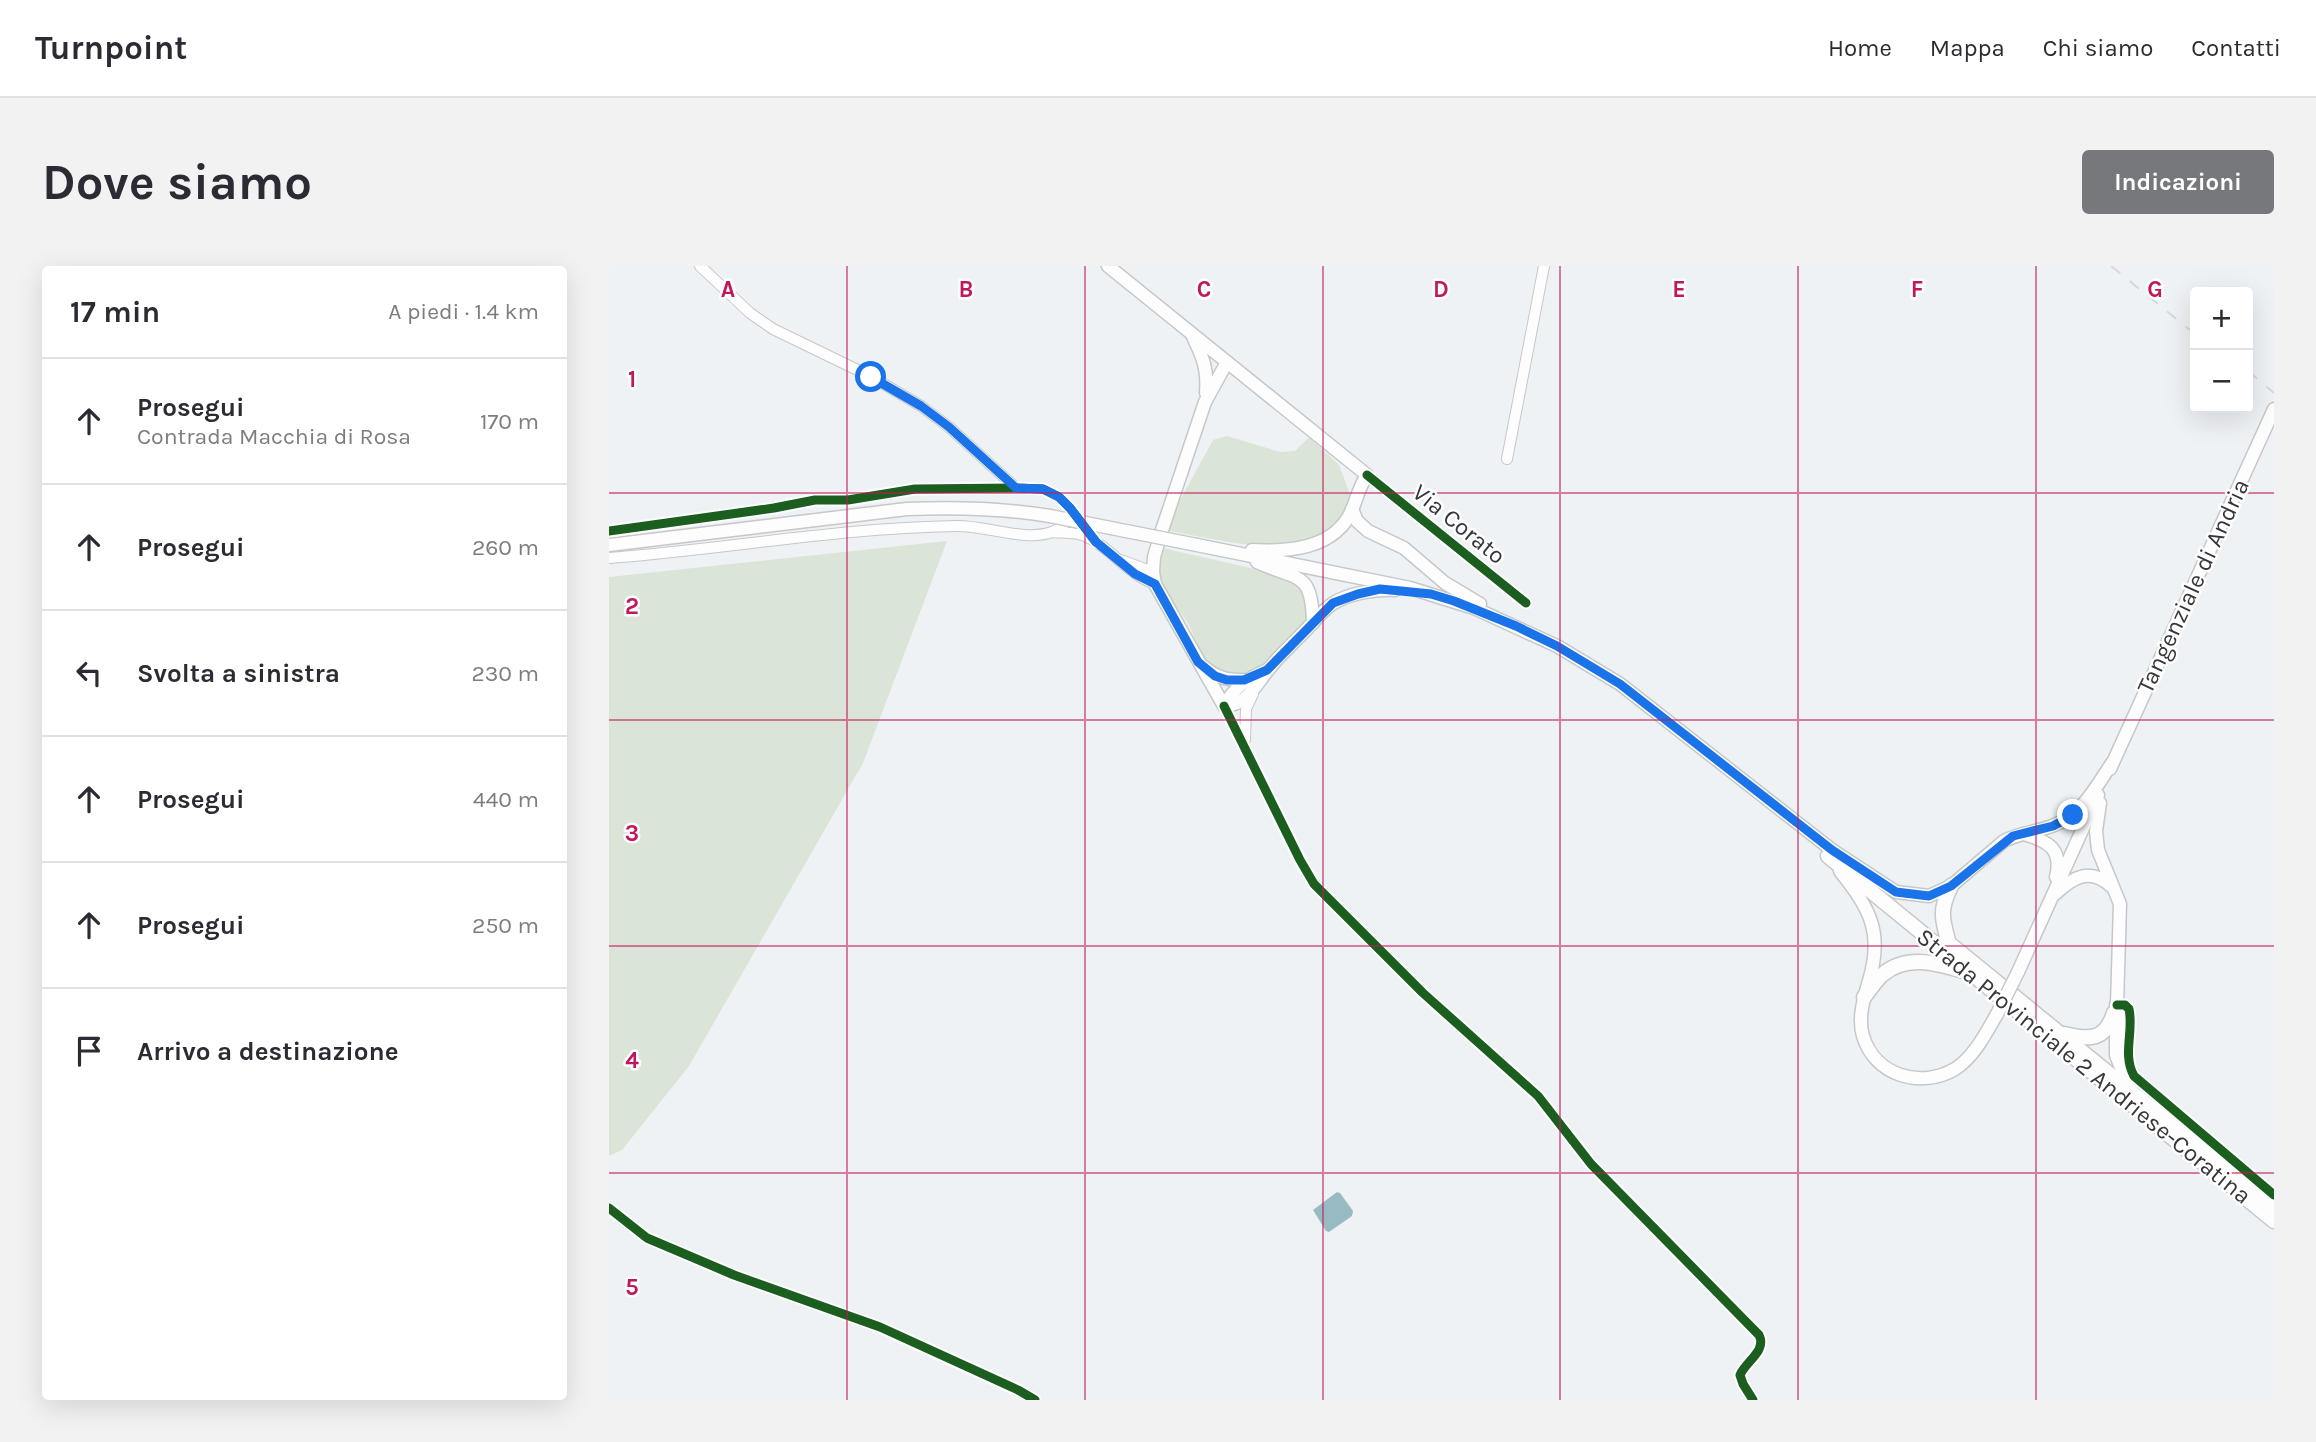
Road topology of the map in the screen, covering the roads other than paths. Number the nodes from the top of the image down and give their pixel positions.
1 (700, 266) edge
2 (1108, 266) edge
3 (1544, 266) edge
4 (1192, 334) junction
5 (1227, 362) junction
6 (1208, 373) junction
7 (1205, 402) junction
8 (2274, 409) edge
9 (1507, 459) dead end
10 (1367, 475) junction
11 (1016, 488) junction
12 (1070, 508) junction
13 (1352, 509) junction
14 (609, 531) edge
15 (1051, 532) junction
16 (1096, 542) junction
17 (609, 545) edge
18 (1213, 548) junction
19 (1156, 550) junction
20 (1236, 553) junction
21 (609, 558) edge
22 (1117, 559) junction
23 (1131, 562) junction
24 (1154, 578) junction
25 (1431, 594) junction
26 (1526, 603) dead end
27 (1313, 623) junction
28 (1516, 626) junction
29 (1198, 662) junction
30 (1267, 670) junction
31 (1244, 680) junction
32 (1256, 688) junction
33 (1224, 705) junction
34 (1246, 747) junction
35 (2112, 763) junction
36 (2024, 834) junction
37 (1830, 853) junction
38 (1951, 886) junction
39 (2116, 891) junction
40 (2051, 898) junction
41 (1949, 944) junction
42 (1969, 973) junction
43 (1864, 998) junction
44 (2117, 1005) junction
45 (2060, 1033) junction
46 (2132, 1092) junction
47 (2274, 1195) edge
48 (609, 1208) edge
49 (2274, 1208) edge
50 (2274, 1221) edge
51 (1035, 1400) edge
52 (1753, 1400) edge

1 - 11 street
2 - 4 main road, Via Corato
3 - 9 street
4 - 5 main road, Via Corato
4 - 6 main road
5 - 6 main road
5 - 7 main road
5 - 10 main road, Via Corato
6 - 7 main road
7 - 19 main road
8 - 35 main road, Tangenziale di Andria
10 - 13 main road
10 - 26 street, Via Corato
11 - 12 street
11 - 14 street
12 - 15 street
12 - 16 street
13 - 18 main road
13 - 28 main road
15 - 16 street
15 - 21 street
16 - 22 street
17 - 18 main road, Strada Provinciale 2 Andriese-Coratina, bridge
18 - 20 main road, Strada Provinciale 2 Andriese-Coratina
19 - 23 street
19 - 24 main road
20 - 25 main road, Strada Provinciale 2 Andriese-Coratina
20 - 27 main road
22 - 23 street
22 - 24 street
23 - 24 street
24 - 29 main road
25 - 27 main road
25 - 28 main road, Strada Provinciale 2 Andriese-Coratina
27 - 30 main road
28 - 37 main road, Strada Provinciale 2 Andriese-Coratina
29 - 31 main road
29 - 33 main road
30 - 31 main road
30 - 32 main road
31 - 33 main road
32 - 33 main road
32 - 34 street
33 - 34 street
34 - 52 street
35 - 36 main road
35 - 39 main road
35 - 40 main road
36 - 38 main road
36 - 40 main road
37 - 38 main road
37 - 41 highway, Strada Provinciale 2 Andriese-Coratina
37 - 42 highway, Strada Provinciale 2 Andriese-Coratina
37 - 43 main road
38 - 41 highway
39 - 40 main road
39 - 44 main road
40 - 43 main road, bridge
41 - 45 highway, Strada Provinciale 2 Andriese-Coratina
42 - 43 highway
42 - 50 highway, Strada Provinciale 2 Andriese-Coratina
44 - 45 highway
44 - 46 highway
44 - 47 street
45 - 46 highway, Strada Provinciale 2 Andriese-Coratina
46 - 49 highway, Strada Provinciale 2 Andriese-Coratina
48 - 51 street

